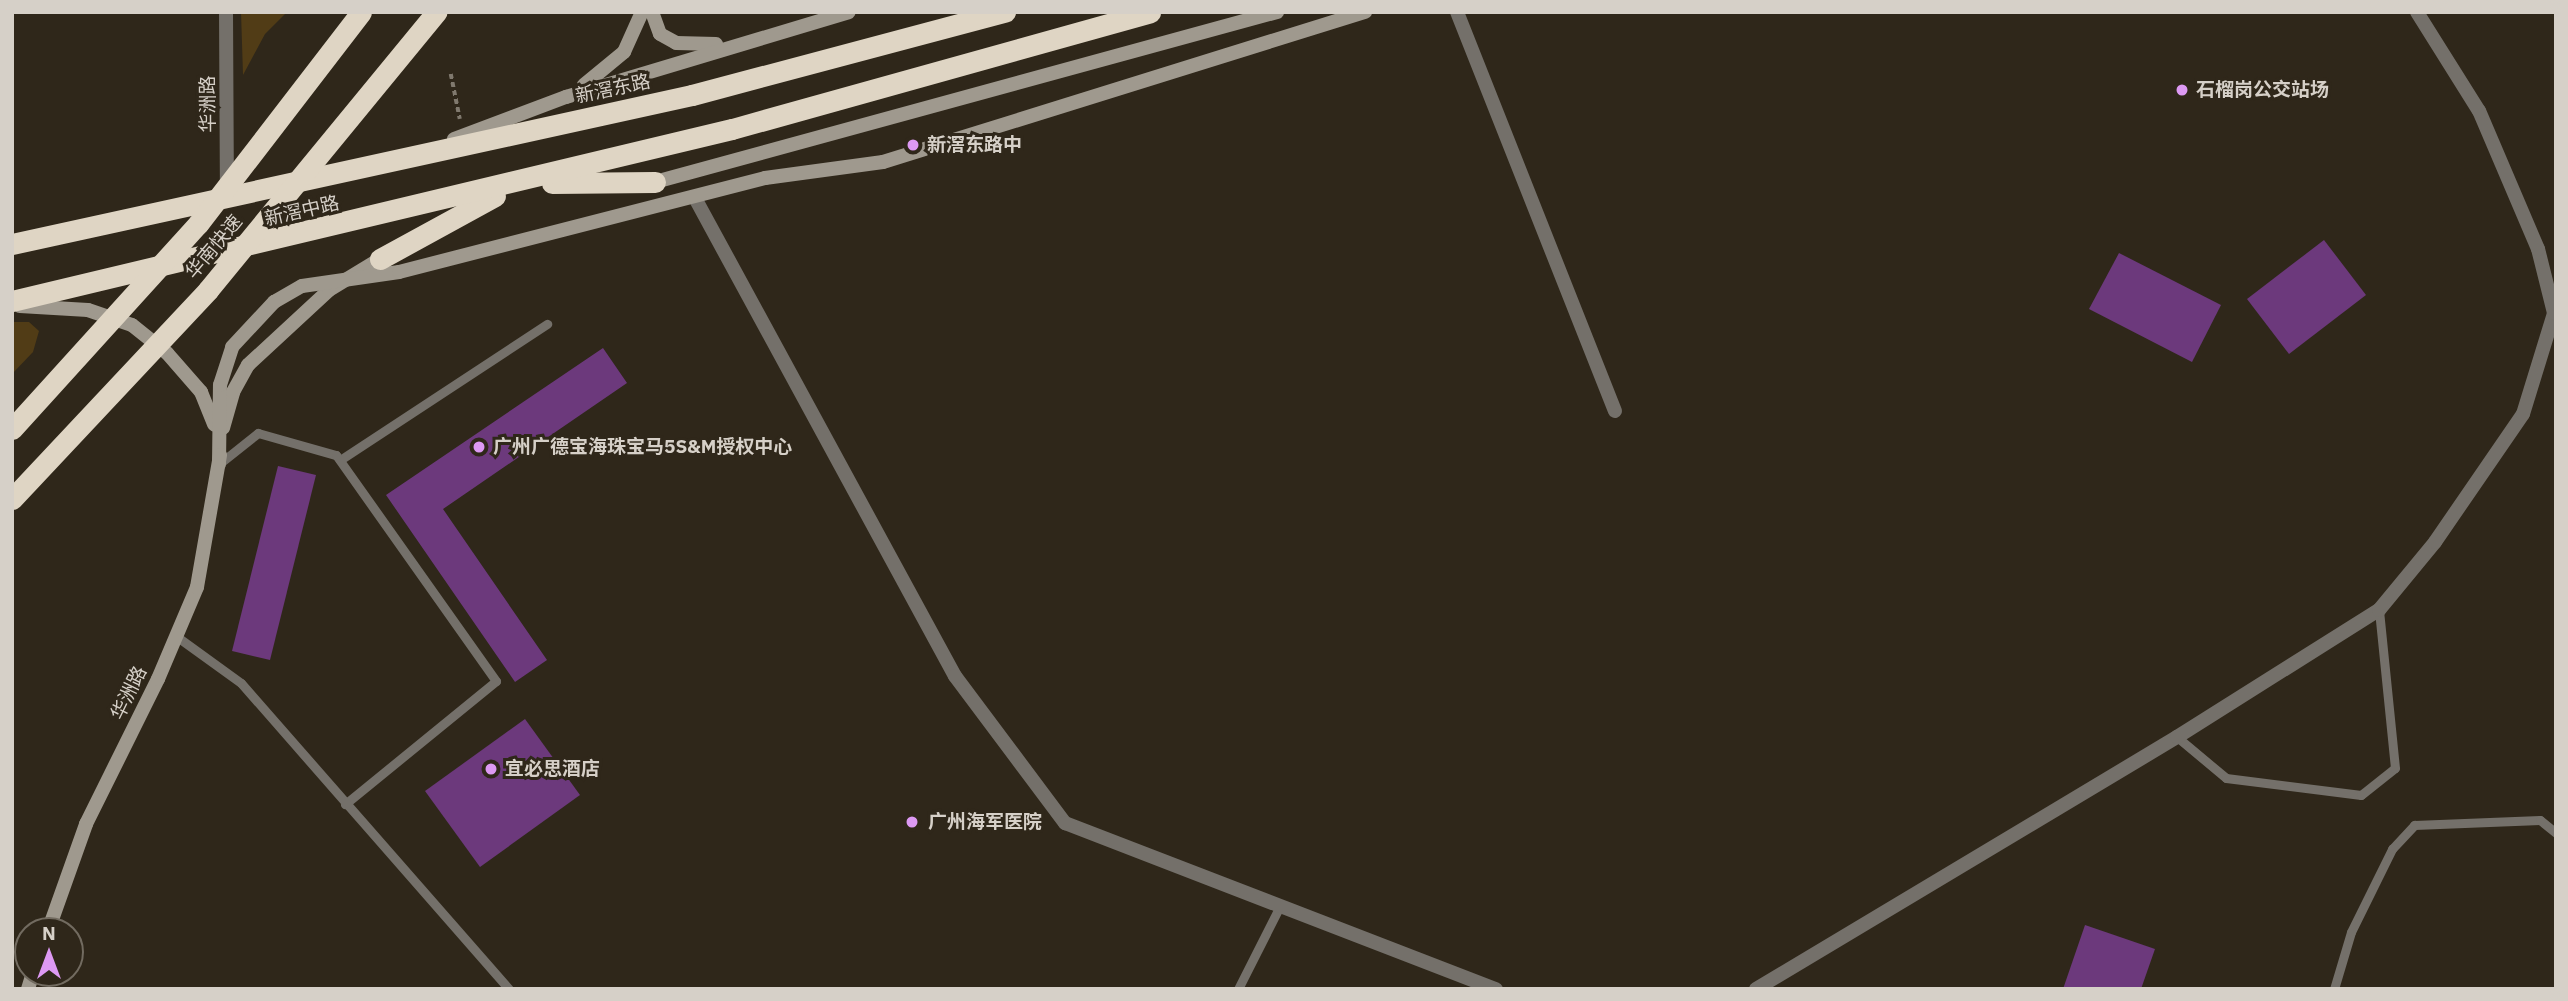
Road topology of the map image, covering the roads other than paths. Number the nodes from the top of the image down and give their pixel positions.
1 (226, 12) edge
2 (361, 12) edge
3 (436, 12) edge
4 (642, 12) edge
5 (652, 12) edge
6 (849, 12) edge
7 (1006, 12) edge
8 (1150, 12) edge
9 (1277, 12) edge
10 (1365, 12) edge
11 (1457, 12) edge
12 (2417, 12) edge
13 (738, 43) junction
14 (566, 97) junction
15 (391, 163) junction
16 (655, 182) joint
17 (520, 183) junction
18 (227, 196) junction
19 (695, 198) junction
20 (12, 244) edge
21 (380, 259) joint
22 (346, 278) junction
23 (12, 301) edge
24 (12, 307) edge
25 (547, 324) dead end
26 (1615, 411) dead end
27 (12, 429) edge
28 (340, 460) junction
29 (219, 464) junction
30 (12, 499) edge
31 (2378, 610) junction
32 (176, 636) junction
33 (2177, 737) junction
34 (345, 804) junction
35 (2556, 833) edge
36 (1280, 906) junction
37 (53, 917) edge
38 (509, 989) edge
39 (1238, 989) edge
40 (1496, 989) edge
41 (1756, 989) edge
42 (2334, 989) edge

1 - 18 street, 华洲路
2 - 27 highway, 华南快速
3 - 30 highway, 华南快速
4 - 14 main road
5 - 13 main road
6 - 13 main road
7 - 15 highway, 新滘东路
8 - 17 highway
9 - 16 main road
10 - 19 main road
11 - 26 street
12 - 31 street
13 - 14 main road
14 - 15 main road
15 - 18 highway, 新滘东路
16 - 17 highway
17 - 21 highway
17 - 23 highway, 新滘中路
18 - 20 highway
19 - 22 main road
19 - 36 street
21 - 22 main road
22 - 29 main road
22 - 29 main road
24 - 29 main road
25 - 28 lane
28 - 29 lane
28 - 34 lane
29 - 32 main road, 华洲路
31 - 33 street
31 - 33 lane
32 - 34 lane
32 - 37 main road, 华洲路
33 - 41 street
34 - 38 lane
35 - 42 lane
36 - 39 lane
36 - 40 street

